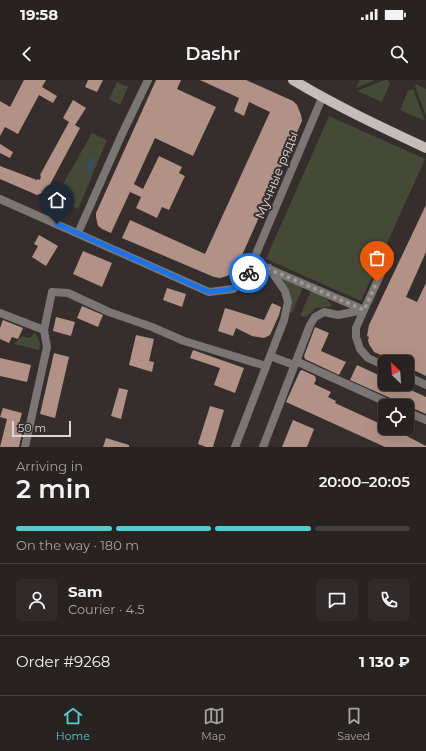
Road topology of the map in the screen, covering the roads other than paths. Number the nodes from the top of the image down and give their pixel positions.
1 (148, 80) edge
2 (293, 80) edge
3 (322, 98) junction
4 (426, 148) edge
5 (0, 199) edge
6 (78, 233) junction
7 (390, 254) dead end
8 (253, 262) junction
9 (269, 268) junction
10 (364, 310) junction
11 (0, 313) edge
12 (44, 330) junction
13 (270, 356) junction
14 (295, 362) junction
15 (378, 363) edge
16 (266, 366) junction
17 (414, 379) edge
18 (426, 385) edge
19 (380, 399) edge
20 (414, 415) edge
21 (426, 420) edge
22 (25, 447) edge
23 (235, 447) edge
24 (262, 447) edge

1 - 6 street
2 - 3 main road
3 - 4 main road
3 - 8 street, Мучные ряды
5 - 6 street, Мучные ряды
6 - 8 street, Мучные ряды
7 - 10 street
8 - 9 street
9 - 10 street
9 - 13 street
10 - 14 street
10 - 15 street
11 - 12 street
12 - 16 street
12 - 22 street
13 - 14 street
13 - 16 street
14 - 19 street
14 - 24 street
16 - 23 street
17 - 18 street
20 - 21 street

